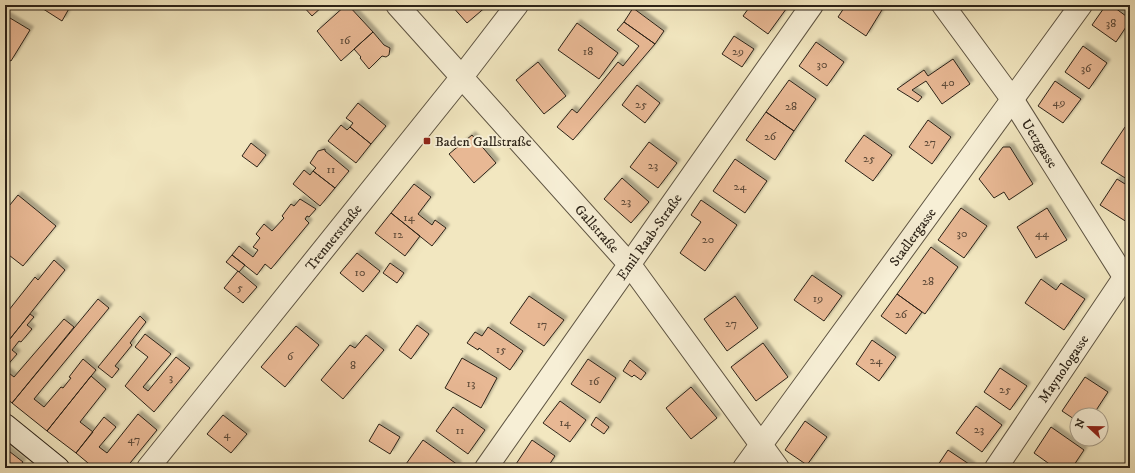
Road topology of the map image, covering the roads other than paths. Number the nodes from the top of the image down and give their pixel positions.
1 (397, 5) edge
2 (518, 5) edge
3 (812, 5) edge
4 (943, 5) edge
5 (1081, 5) edge
6 (461, 78) junction
7 (1012, 99) junction
8 (630, 265) junction
9 (1128, 277) edge
10 (5, 425) edge
11 (761, 445) junction
12 (58, 468) edge
13 (148, 468) edge
14 (486, 468) edge
15 (744, 468) edge
16 (778, 468) edge
17 (996, 468) edge

1 - 6 street, Gallstraße
2 - 6 street, Trennerstraße
3 - 8 street, Emil Raab-Straße
4 - 7 street, Uetzgasse
5 - 7 street, Stadlergasse
6 - 8 street, Gallstraße
6 - 13 street, Trennerstraße
7 - 9 street, Uetzgasse
7 - 11 street, Stadlergasse
8 - 11 street, Gallstraße
8 - 14 street, Emil Raab-Straße
9 - 17 street, Maynologasse
10 - 12 street
11 - 15 street, Stadlergasse
11 - 16 street, Gallstraße

